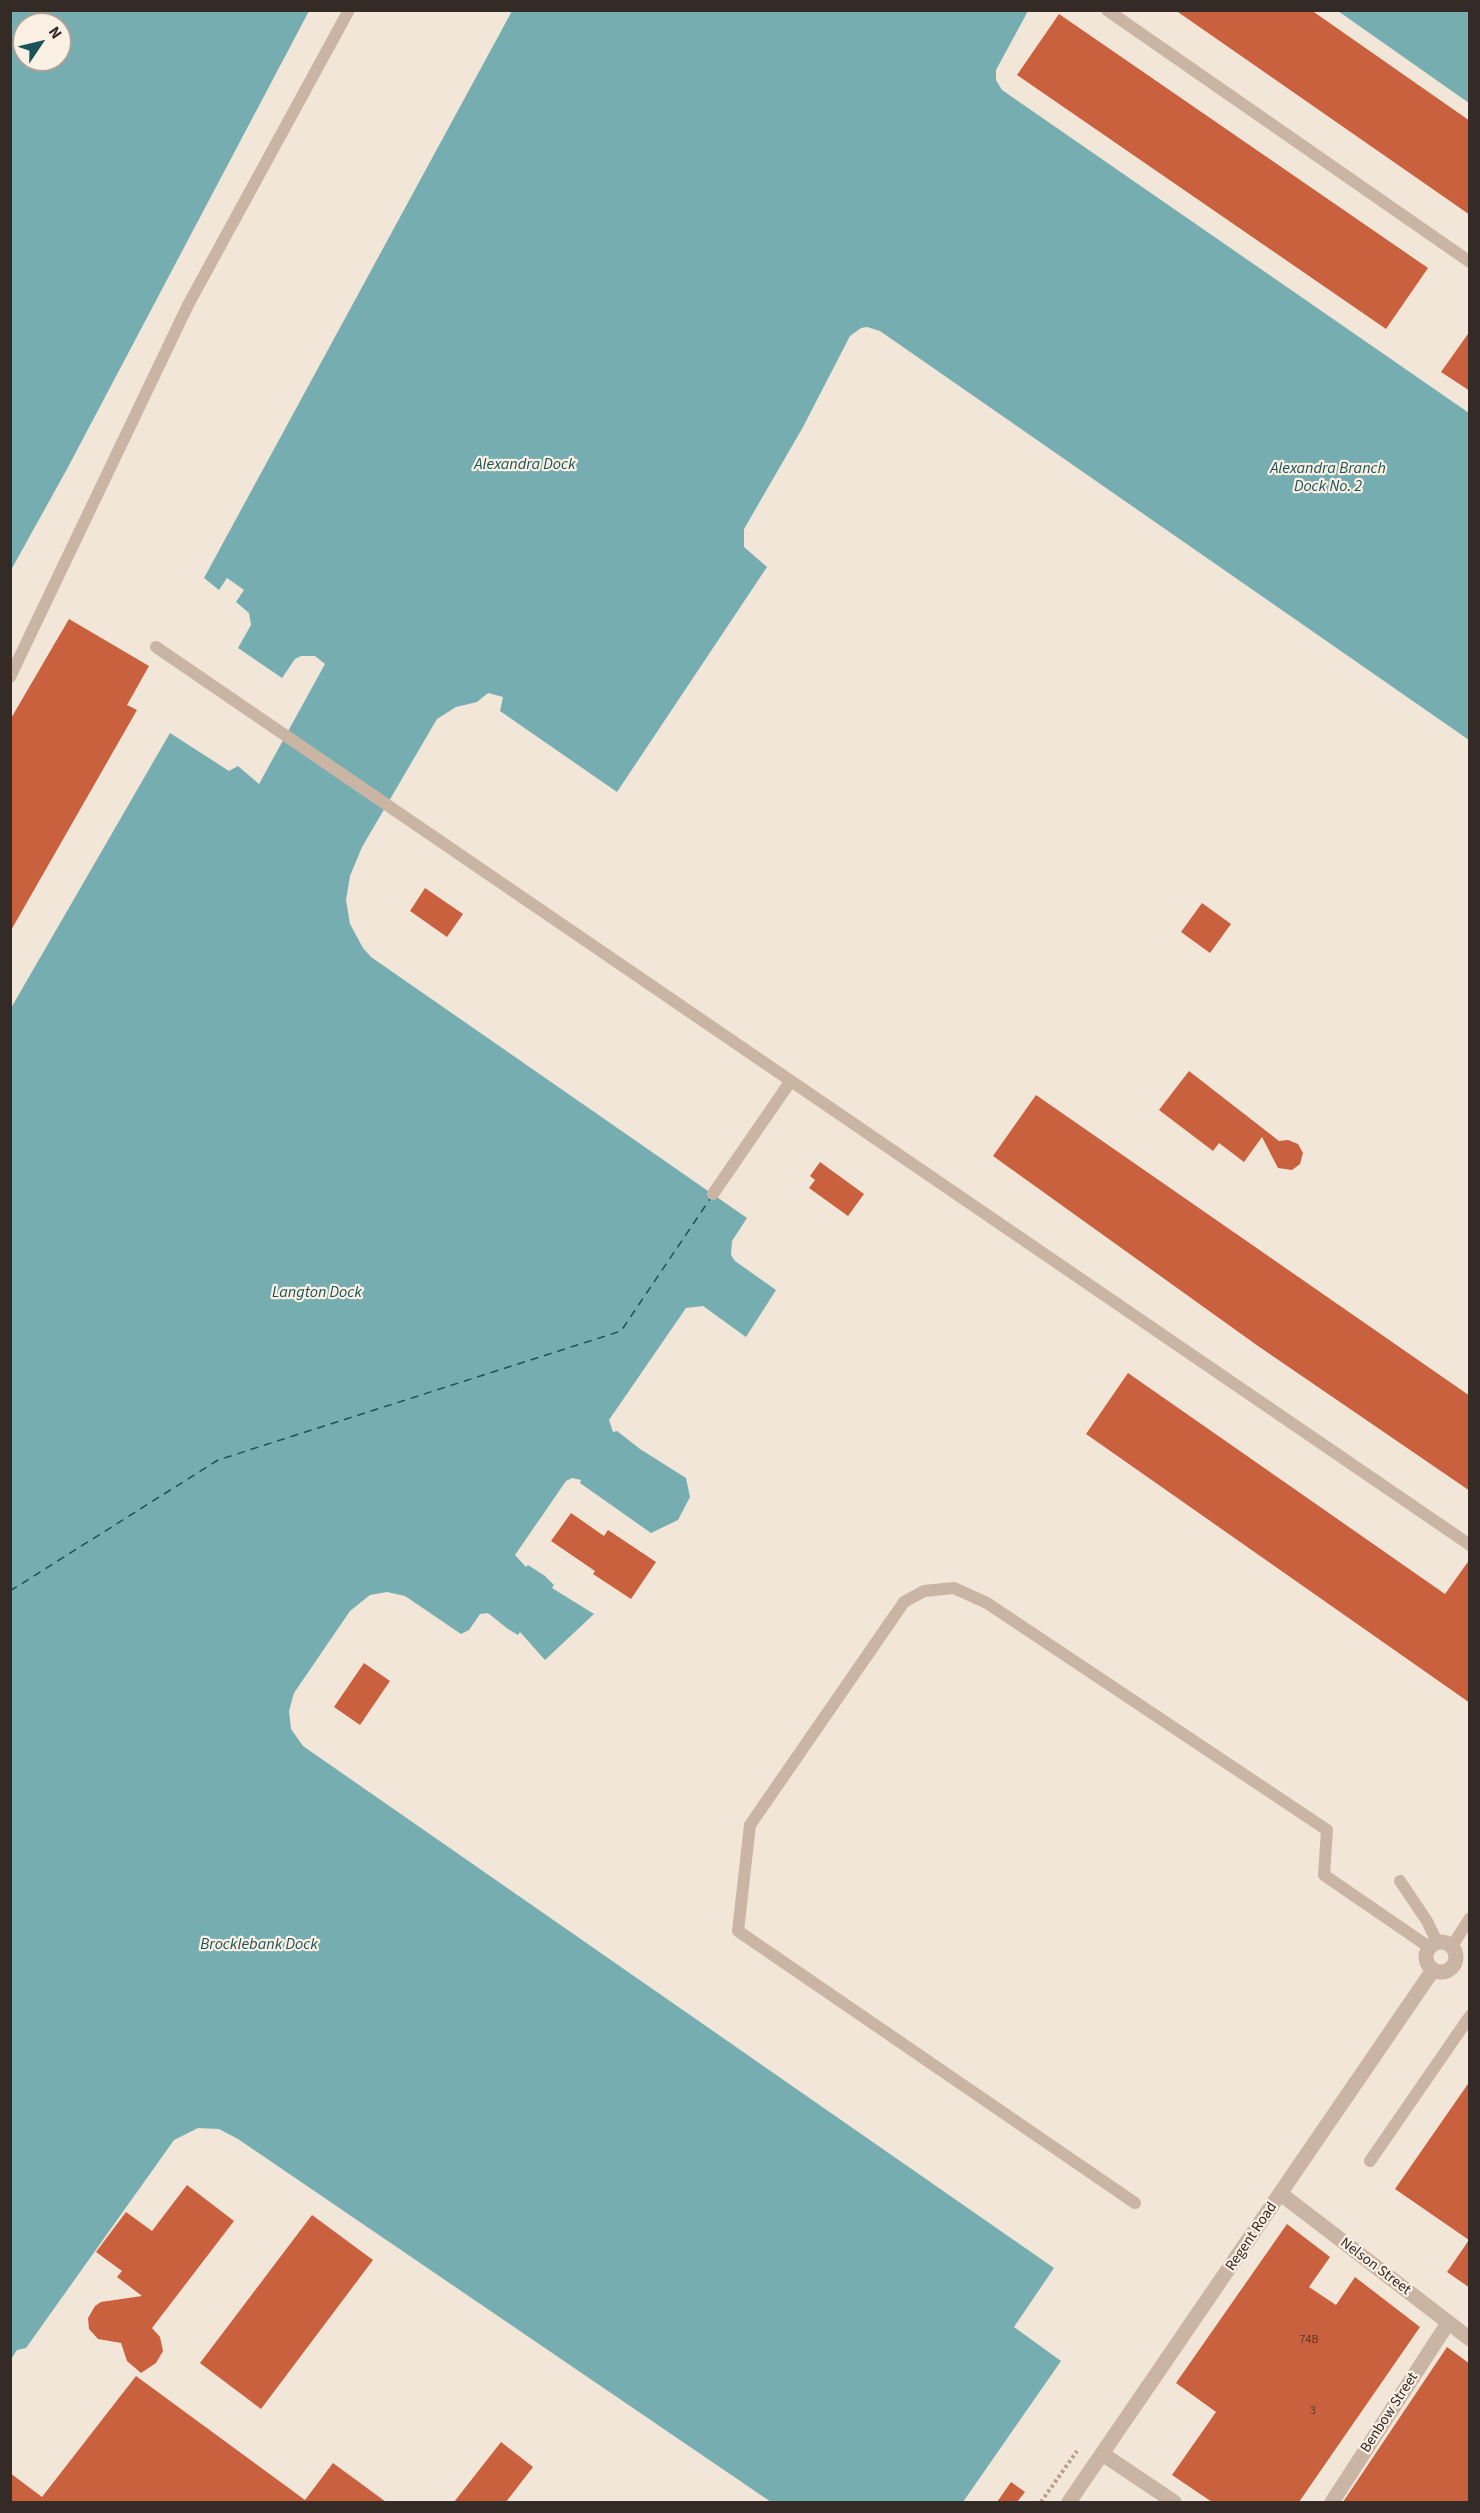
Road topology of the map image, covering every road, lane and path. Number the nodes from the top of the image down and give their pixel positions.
1 (350, 10) edge
2 (1107, 10) edge
3 (1470, 262) edge
4 (156, 648) dead end
5 (10, 677) edge
6 (790, 1082) junction
7 (713, 1194) dead end
8 (1470, 1545) edge
9 (1400, 1881) dead end
10 (1470, 1918) edge
11 (1439, 1945) junction
12 (1433, 1970) junction
13 (1470, 2016) edge
14 (1370, 2161) dead end
15 (1281, 2194) junction
16 (1135, 2204) dead end
17 (1448, 2323) junction
18 (1470, 2339) edge
19 (1077, 2451) dead end
20 (1104, 2455) junction
21 (1041, 2502) edge
22 (1069, 2502) edge
23 (1174, 2502) edge
24 (1332, 2502) edge

1 - 5 lane
2 - 3 lane
4 - 6 lane
6 - 7 lane
6 - 8 lane
9 - 11 lane
10 - 11 lane
11 - 12 street
11 - 12 street
11 - 16 lane
12 - 15 street, Regent Road
13 - 14 lane
15 - 17 street, Nelson Street
15 - 20 street, Regent Road
17 - 18 street, Nelson Street
17 - 24 street, Benbow Street
19 - 21 path
20 - 22 street, Regent Road
20 - 23 street

